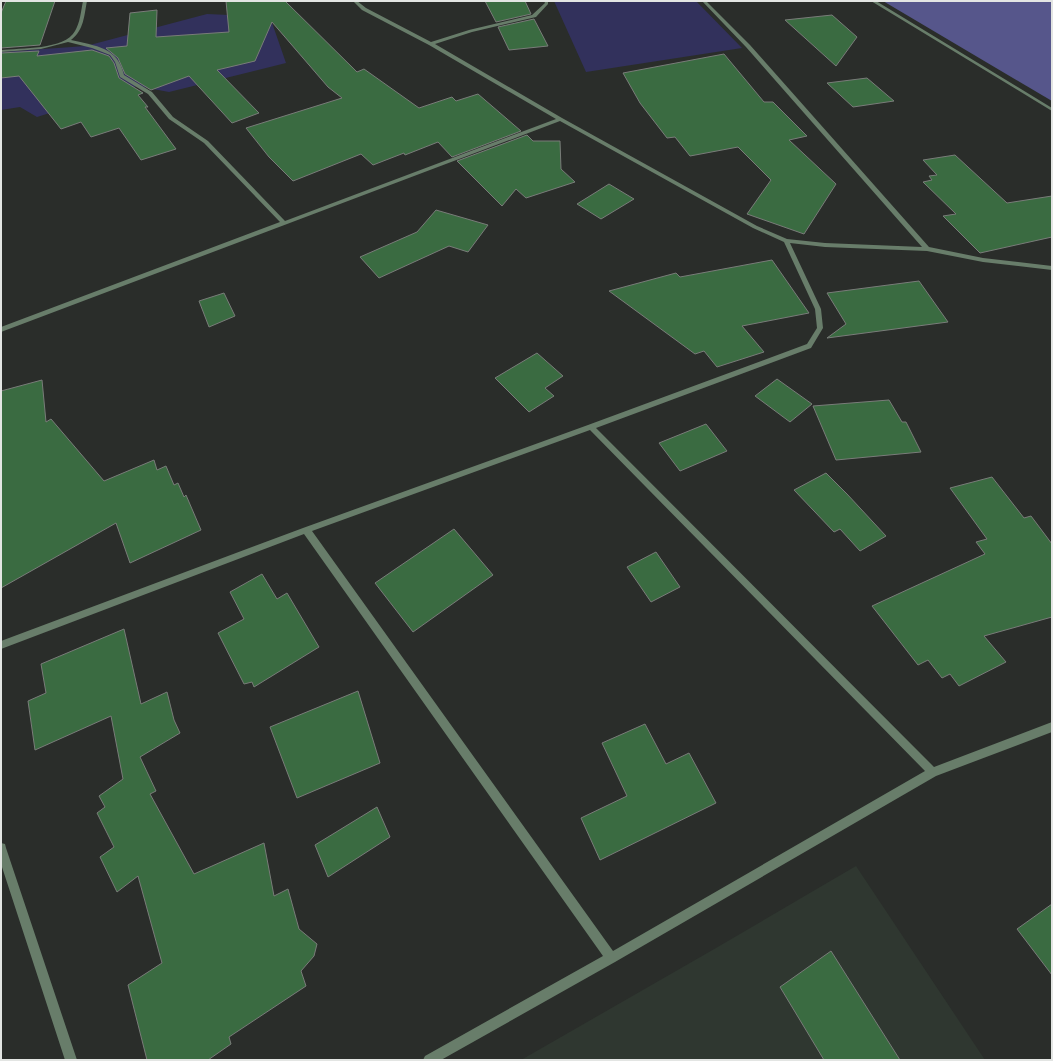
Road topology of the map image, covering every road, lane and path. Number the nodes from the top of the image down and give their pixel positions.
1 (85, 1) edge
2 (355, 1) edge
3 (546, 1) edge
4 (704, 1) edge
5 (873, 1) edge
6 (68, 41) junction
7 (431, 44) junction
8 (1, 51) edge
9 (1052, 110) edge
10 (560, 119) junction
11 (283, 222) junction
12 (786, 241) junction
13 (927, 250) junction
14 (1052, 268) edge
15 (1, 330) edge
16 (592, 427) junction
17 (306, 530) junction
18 (1, 646) edge
19 (1052, 727) edge
20 (933, 772) junction
21 (1, 848) edge
22 (611, 958) junction
23 (71, 1060) edge
24 (429, 1060) edge

1 - 6 street
2 - 7 street
3 - 7 street
4 - 13 street
5 - 9 street
6 - 8 street
6 - 11 street
7 - 10 street
10 - 11 street
10 - 12 street
11 - 15 street
12 - 13 street
12 - 16 street
13 - 14 street
16 - 17 street
16 - 20 street
17 - 18 street
17 - 22 street
19 - 20 street
20 - 22 street
21 - 23 street
22 - 24 street

